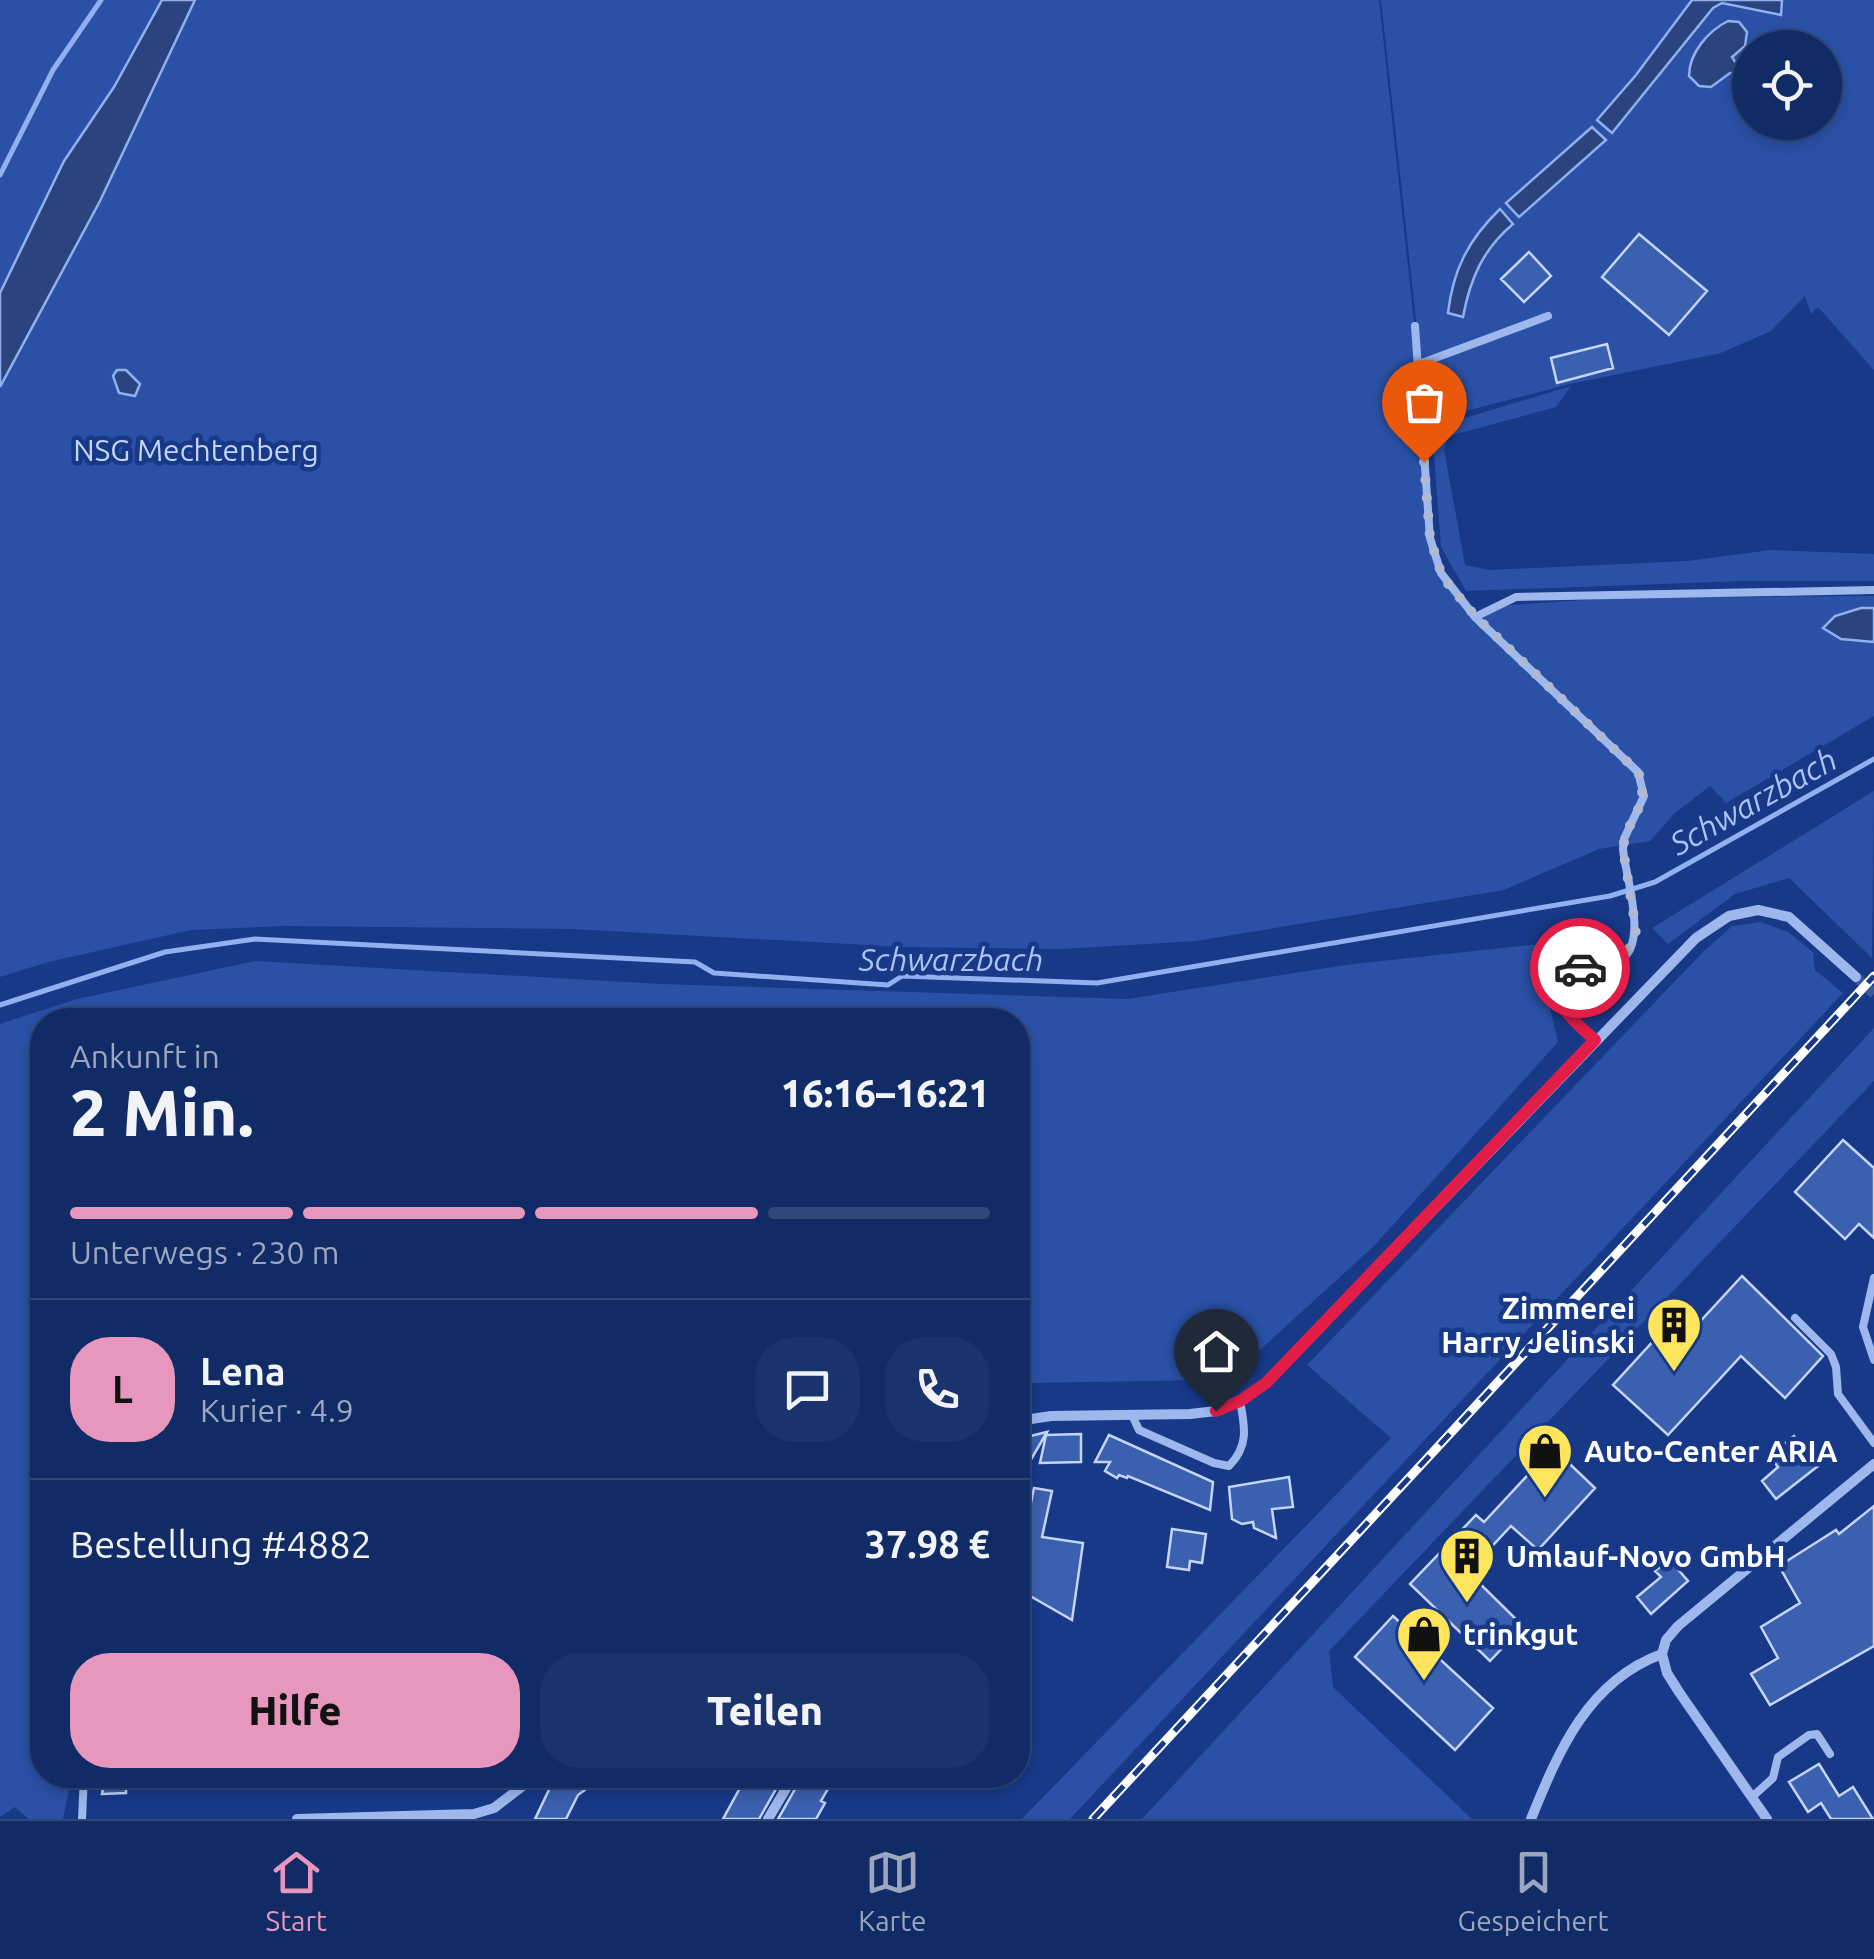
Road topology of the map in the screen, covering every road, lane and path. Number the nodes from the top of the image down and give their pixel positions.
1 (1548, 316) dead end
2 (1415, 326) dead end
3 (1419, 364) junction
4 (1874, 590) edge
5 (1476, 617) junction
6 (1856, 976) tunnel mouth
7 (1595, 1040) junction
8 (1874, 1278) edge
9 (1796, 1318) dead end
10 (1874, 1360) edge
11 (1240, 1401) junction
12 (1132, 1414) junction
13 (1030, 1419) edge
14 (1874, 1443) edge
15 (1874, 1464) edge
16 (1662, 1654) junction
17 (1830, 1754) dead end
18 (83, 1788) edge
19 (520, 1788) edge
20 (786, 1788) edge
21 (1752, 1796) junction
22 (494, 1808) junction
23 (82, 1819) edge
24 (297, 1819) edge
25 (507, 1819) edge
26 (768, 1819) edge
27 (1531, 1819) edge
28 (1768, 1819) edge

1 - 3 lane
2 - 3 lane
3 - 5 lane
4 - 5 lane
5 - 7 lane
6 - 7 street
7 - 11 street
8 - 10 lane
9 - 14 lane
11 - 12 street
11 - 12 lane
12 - 13 street
15 - 16 street
16 - 21 street
16 - 27 street
17 - 21 lane
18 - 23 lane
19 - 22 street
20 - 26 street
21 - 28 street
22 - 24 street
22 - 25 street

